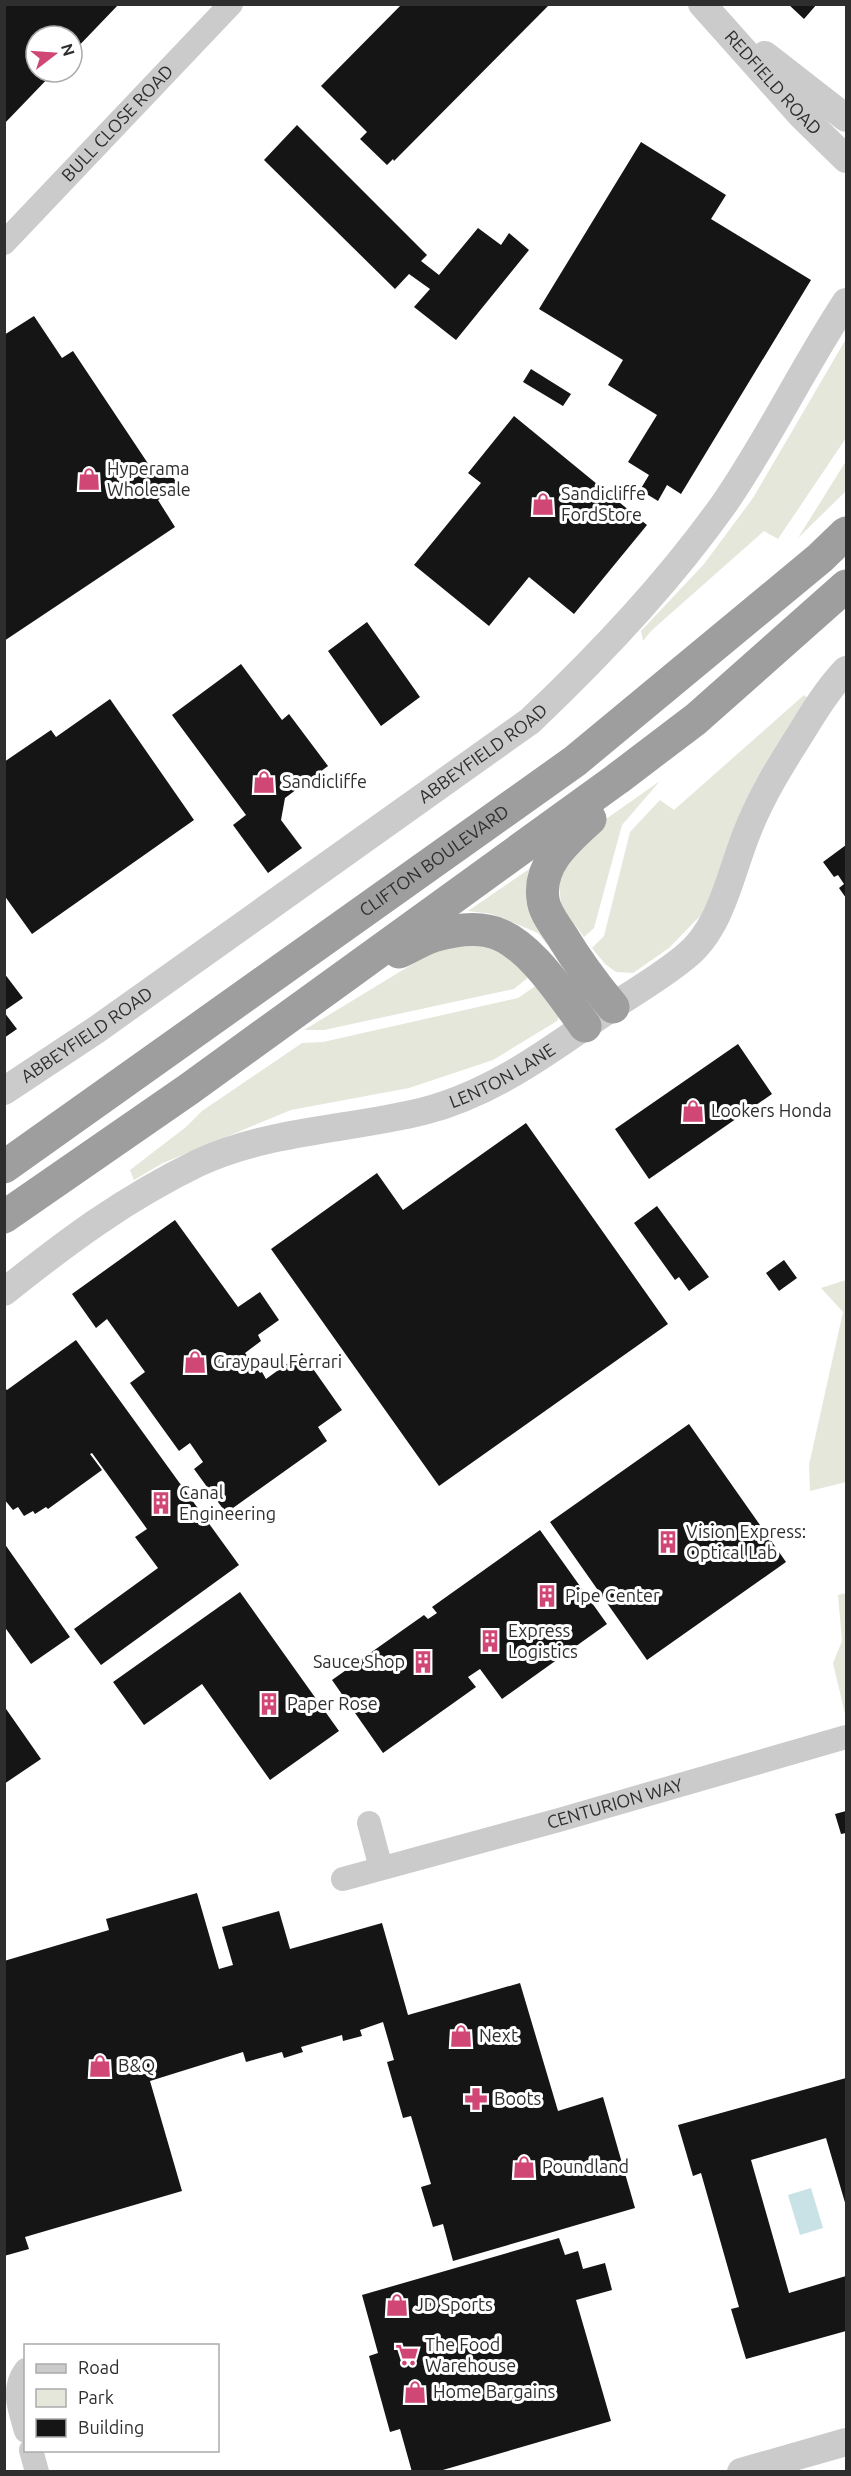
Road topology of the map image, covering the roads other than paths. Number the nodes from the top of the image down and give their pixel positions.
1 (231, 4) edge
2 (703, 4) edge
3 (846, 117) edge
4 (846, 159) edge
5 (4, 243) edge
6 (846, 302) edge
7 (846, 533) edge
8 (846, 586) edge
9 (846, 670) edge
10 (696, 719) junction
11 (613, 1007) junction
12 (289, 1016) junction
13 (585, 1026) junction
14 (4, 1091) edge
15 (4, 1167) edge
16 (4, 1217) edge
17 (4, 1292) edge
18 (846, 1737) edge
19 (369, 1823) dead end
20 (381, 1868) junction
21 (343, 1879) dead end
22 (24, 2372) edge
23 (24, 2421) edge
24 (846, 2442) edge
25 (31, 2452) edge
26 (38, 2472) edge
27 (741, 2472) edge

1 - 5 street, BULL CLOSE ROAD
2 - 3 street, REDFIELD ROAD
2 - 4 street, REDFIELD ROAD
6 - 14 street, ABBEYFIELD ROAD
7 - 15 highway, CLIFTON BOULEVARD
8 - 10 highway
9 - 11 street, LENTON LANE
10 - 11 highway
10 - 12 highway
11 - 13 street, LENTON LANE
12 - 13 highway
12 - 16 highway
13 - 17 street, LENTON LANE
18 - 20 street, CENTURION WAY
19 - 20 street
20 - 21 street, CENTURION WAY
22 - 23 street
24 - 27 street
25 - 26 street

